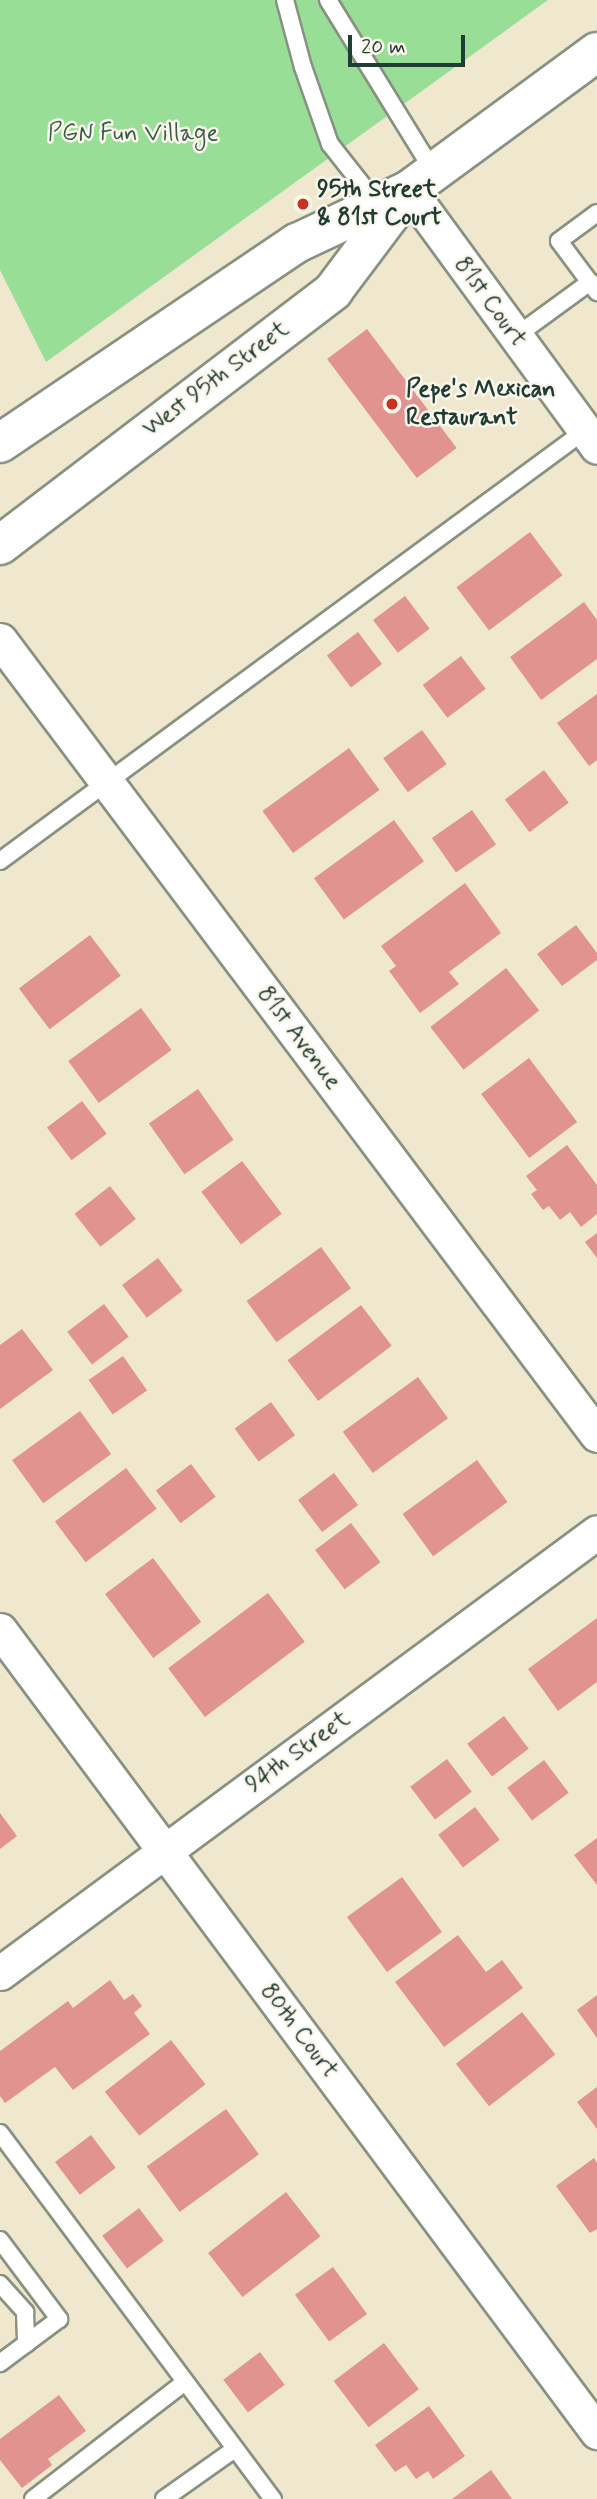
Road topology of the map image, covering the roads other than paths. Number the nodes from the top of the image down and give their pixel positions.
1 (285, 0) edge
2 (328, 0) edge
3 (597, 51) edge
4 (407, 189) junction
5 (597, 213) edge
6 (593, 287) edge
7 (516, 336) junction
8 (593, 433) edge
9 (0, 443) edge
10 (0, 545) edge
11 (0, 640) edge
12 (107, 783) junction
13 (0, 861) edge
14 (597, 1435) edge
15 (597, 1532) edge
16 (0, 1630) edge
17 (165, 1851) junction
18 (0, 1973) edge
19 (0, 2133) edge
20 (0, 2240) edge
21 (0, 2284) edge
22 (26, 2344) junction
23 (0, 2363) edge
24 (185, 2382) junction
25 (597, 2432) edge
26 (235, 2449) junction
27 (33, 2499) edge
28 (164, 2499) edge
29 (273, 2499) edge

1 - 4 lane
2 - 4 lane
3 - 4 main road, West 95th Street
4 - 7 street, 81st Court
4 - 9 main road, West 95th Street
4 - 10 main road, West 95th Street
5 - 6 lane
6 - 7 lane
7 - 8 street, 81st Court
8 - 12 lane
11 - 12 street, 81st Avenue
12 - 13 lane
12 - 14 street, 81st Avenue
15 - 17 street, 94th Street
16 - 17 street, 80th Court
17 - 18 street, 94th Street
17 - 25 street, 80th Court
19 - 24 lane
20 - 22 lane
21 - 22 lane
22 - 23 lane
24 - 26 lane
24 - 27 lane
26 - 28 lane
26 - 29 lane

